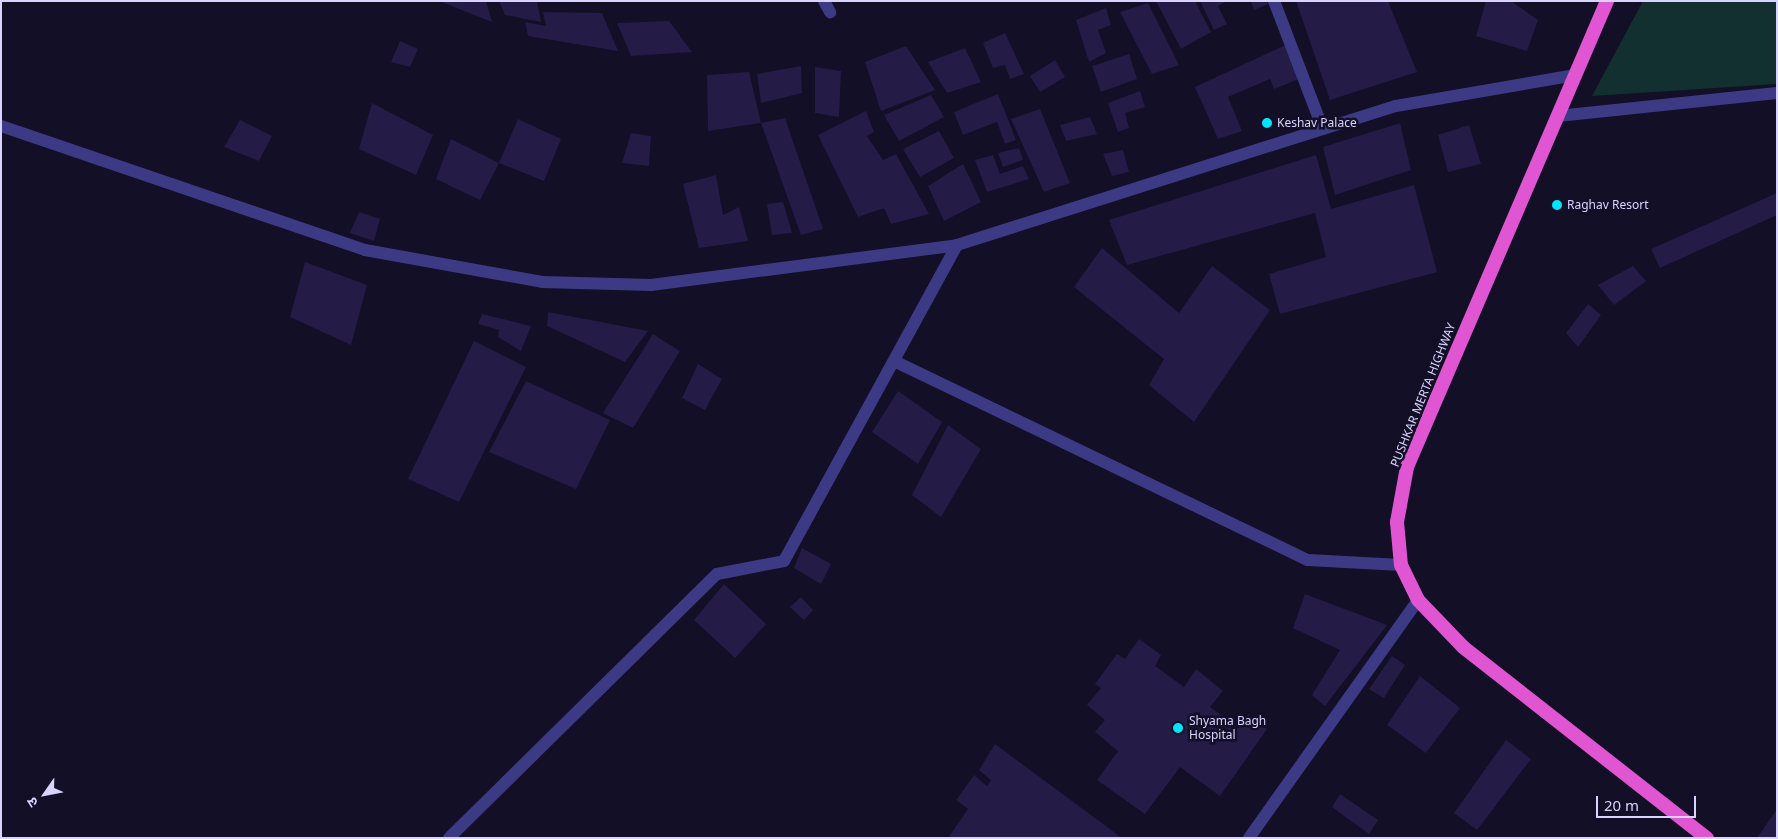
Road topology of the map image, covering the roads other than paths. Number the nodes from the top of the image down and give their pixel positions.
1 (1274, 1) edge
2 (1607, 1) edge
3 (1575, 75) junction
4 (1777, 93) edge
5 (1558, 116) junction
6 (1, 126) edge
7 (1323, 129) junction
8 (958, 245) junction
9 (894, 361) junction
10 (1401, 565) junction
11 (1418, 600) junction
12 (449, 838) edge
13 (1248, 838) edge
14 (1707, 838) edge

1 - 7 street
2 - 3 highway, PUSHKAR MERTA HIGHWAY
3 - 5 highway, PUSHKAR MERTA HIGHWAY
3 - 7 street
4 - 5 street
5 - 10 highway, PUSHKAR MERTA HIGHWAY
6 - 8 street
7 - 8 street
8 - 9 street
9 - 10 street
9 - 12 street
10 - 11 highway, PUSHKAR MERTA HIGHWAY
11 - 13 street
11 - 14 highway, PUSHKAR MERTA HIGHWAY

